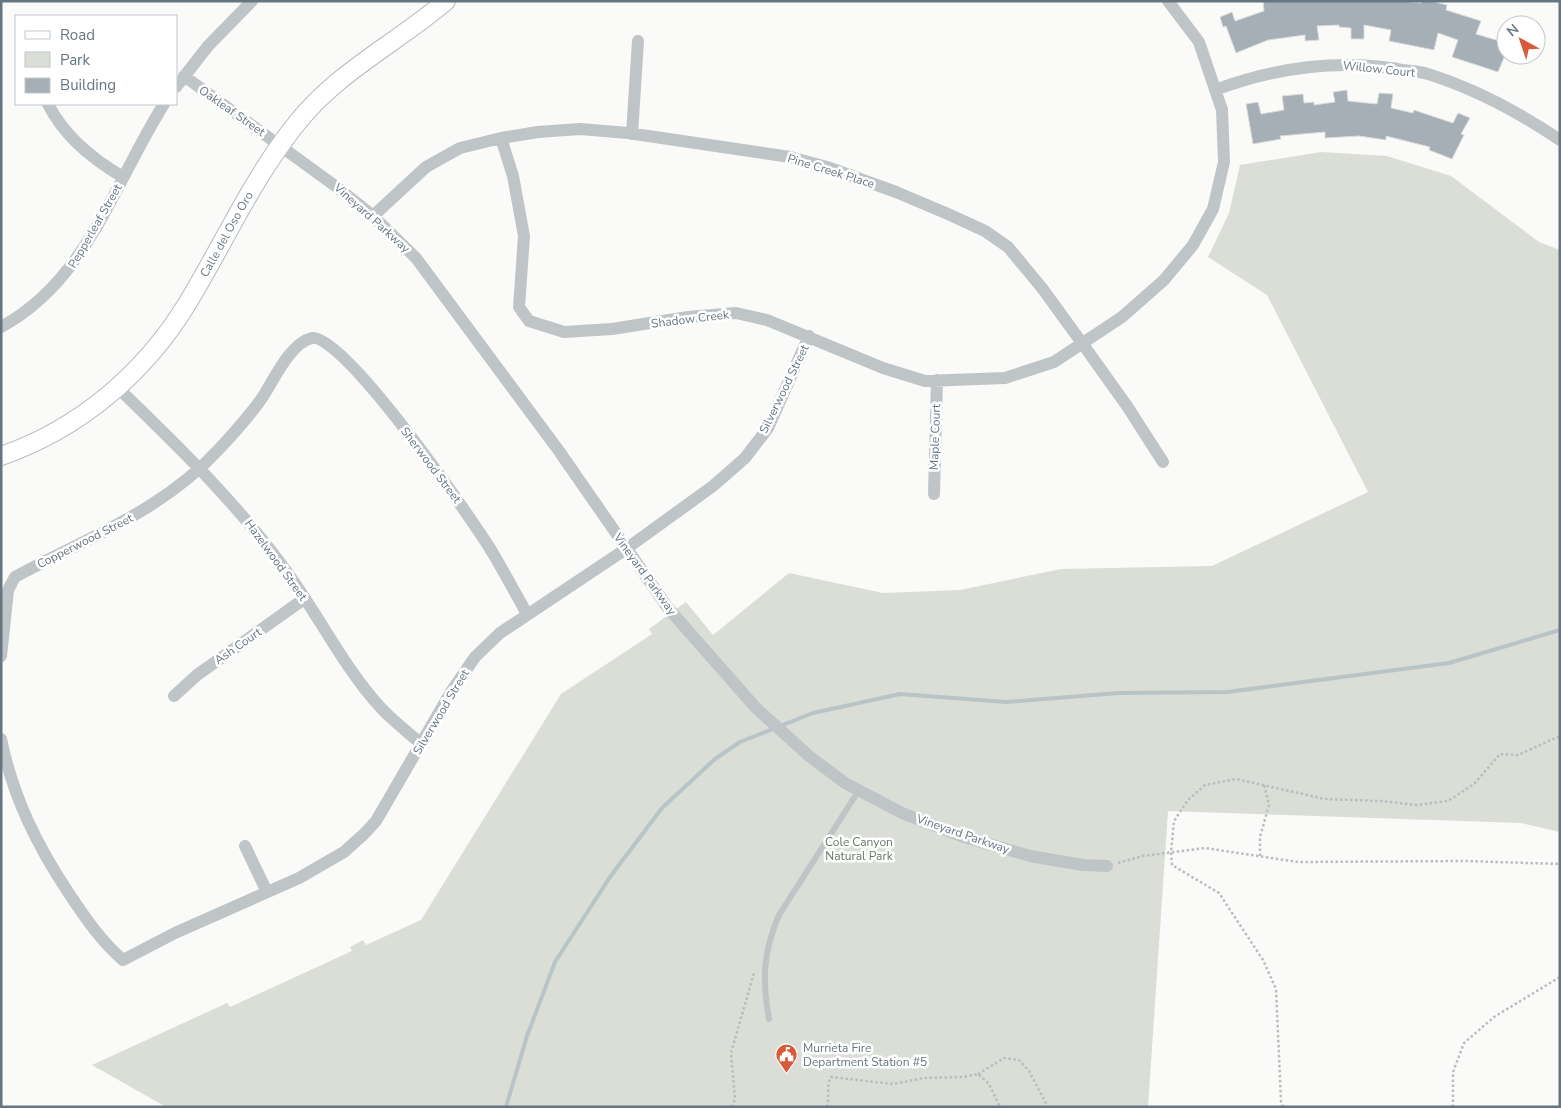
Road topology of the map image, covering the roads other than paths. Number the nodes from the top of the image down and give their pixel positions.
1 (446, 1) edge
2 (1168, 1) edge
3 (248, 2) edge
4 (638, 41) dead end
5 (180, 82) edge
6 (1215, 90) junction
7 (49, 105) edge
8 (163, 105) edge
9 (632, 134) junction
10 (501, 138) junction
11 (1560, 140) edge
12 (280, 145) junction
13 (123, 177) junction
14 (374, 216) junction
15 (1, 327) edge
16 (810, 336) junction
17 (313, 338) joint
18 (1082, 343) junction
19 (937, 380) junction
20 (118, 388) junction
21 (1, 456) edge
22 (1163, 462) dead end
23 (200, 466) junction
24 (934, 494) dead end
25 (626, 550) junction
26 (304, 599) junction
27 (527, 614) junction
28 (1, 656) edge
29 (174, 696) dead end
30 (1, 739) edge
31 (421, 744) junction
32 (858, 790) junction
33 (244, 846) dead end
34 (1107, 866) road end
35 (267, 892) junction
36 (769, 1019) dead end

1 - 12 main road, Calle del Oso Oro
2 - 6 street, Shadow Creek
3 - 5 street
4 - 9 street
5 - 12 street, Oakleaf Street
6 - 11 street, Willow Court
6 - 18 street, Shadow Creek
7 - 13 street
8 - 13 street, Pepperleaf Street
9 - 10 street, Pine Creek Place
9 - 18 street, Pine Creek Place
10 - 14 street, Pine Creek Place
10 - 16 street, Shadow Creek
12 - 14 street, Vineyard Parkway
12 - 20 main road, Calle del Oso Oro
13 - 15 street, Pepperleaf Street
14 - 25 street, Vineyard Parkway
16 - 19 street, Shadow Creek
16 - 25 street, Silverwood Street
17 - 23 street, Copperwood Street
17 - 27 street, Sherwood Street
18 - 19 street, Shadow Creek
18 - 22 street, Pine Creek Place
19 - 24 street, Maple Court
20 - 21 main road, Calle del Oso Oro
20 - 23 street, Hazelwood Street
23 - 26 street, Hazelwood Street
23 - 28 street, Copperwood Street
25 - 27 street, Silverwood Street
25 - 32 street, Vineyard Parkway
26 - 29 street, Ash Court
26 - 31 street, Hazelwood Street
27 - 31 street, Silverwood Street
30 - 35 street, Silverwood Street
31 - 35 street, Silverwood Street
32 - 34 street, Vineyard Parkway
32 - 36 lane
33 - 35 street

